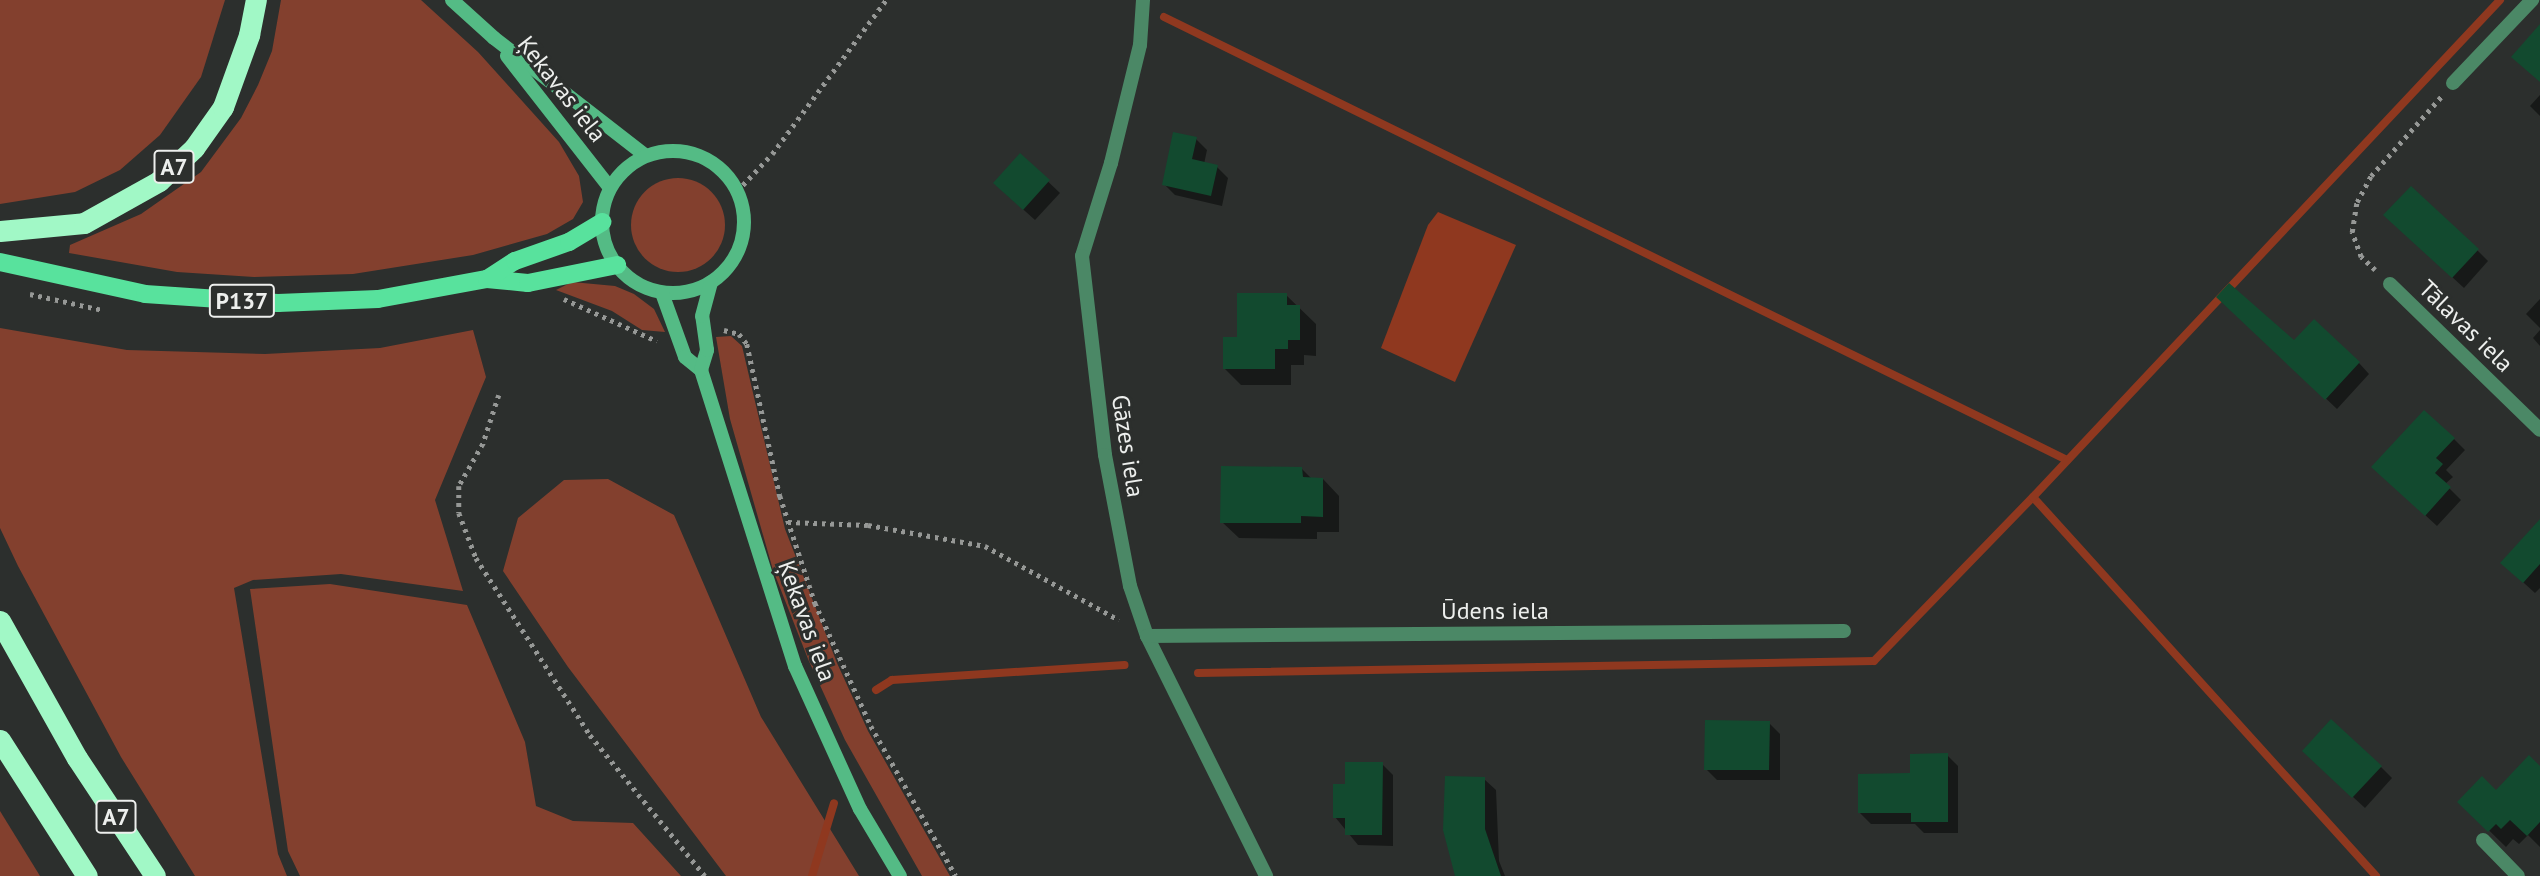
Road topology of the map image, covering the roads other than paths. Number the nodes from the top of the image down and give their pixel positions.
1 (256, 0) edge
2 (452, 0) edge
3 (1143, 0) edge
4 (2532, 0) edge
5 (494, 38) junction
6 (2453, 83) road end
7 (646, 156) junction
8 (610, 188) junction
9 (602, 222) junction
10 (0, 231) edge
11 (0, 262) edge
12 (617, 265) junction
13 (487, 279) junction
14 (711, 282) junction
15 (2390, 284) dead end
16 (662, 293) junction
17 (701, 370) junction
18 (2540, 430) edge
19 (0, 621) edge
20 (1844, 631) dead end
21 (1147, 636) junction
22 (0, 740) edge
23 (2483, 839) dead end
24 (87, 876) edge
25 (155, 876) edge
26 (900, 876) edge
27 (1266, 876) edge
28 (2518, 876) edge

1 - 10 highway, A7
2 - 5 main road
3 - 21 street, Gāzes iela
4 - 6 street
5 - 7 main road, Ķekavas iela
5 - 8 main road, Ķekavas iela
7 - 8 main road, Ķekavas iela
7 - 14 main road, Ķekavas iela
8 - 9 main road
9 - 12 main road
9 - 13 main road, P137
11 - 13 main road, P137
12 - 13 main road, P137
12 - 16 main road
14 - 16 main road
14 - 17 main road, Ķekavas iela
15 - 18 street, Tālavas iela
16 - 17 main road, Ķekavas iela
17 - 26 main road, Ķekavas iela
19 - 25 highway, A7
20 - 21 street, Ūdens iela
21 - 27 street, Gāzes iela
22 - 24 highway, A7
23 - 28 street

